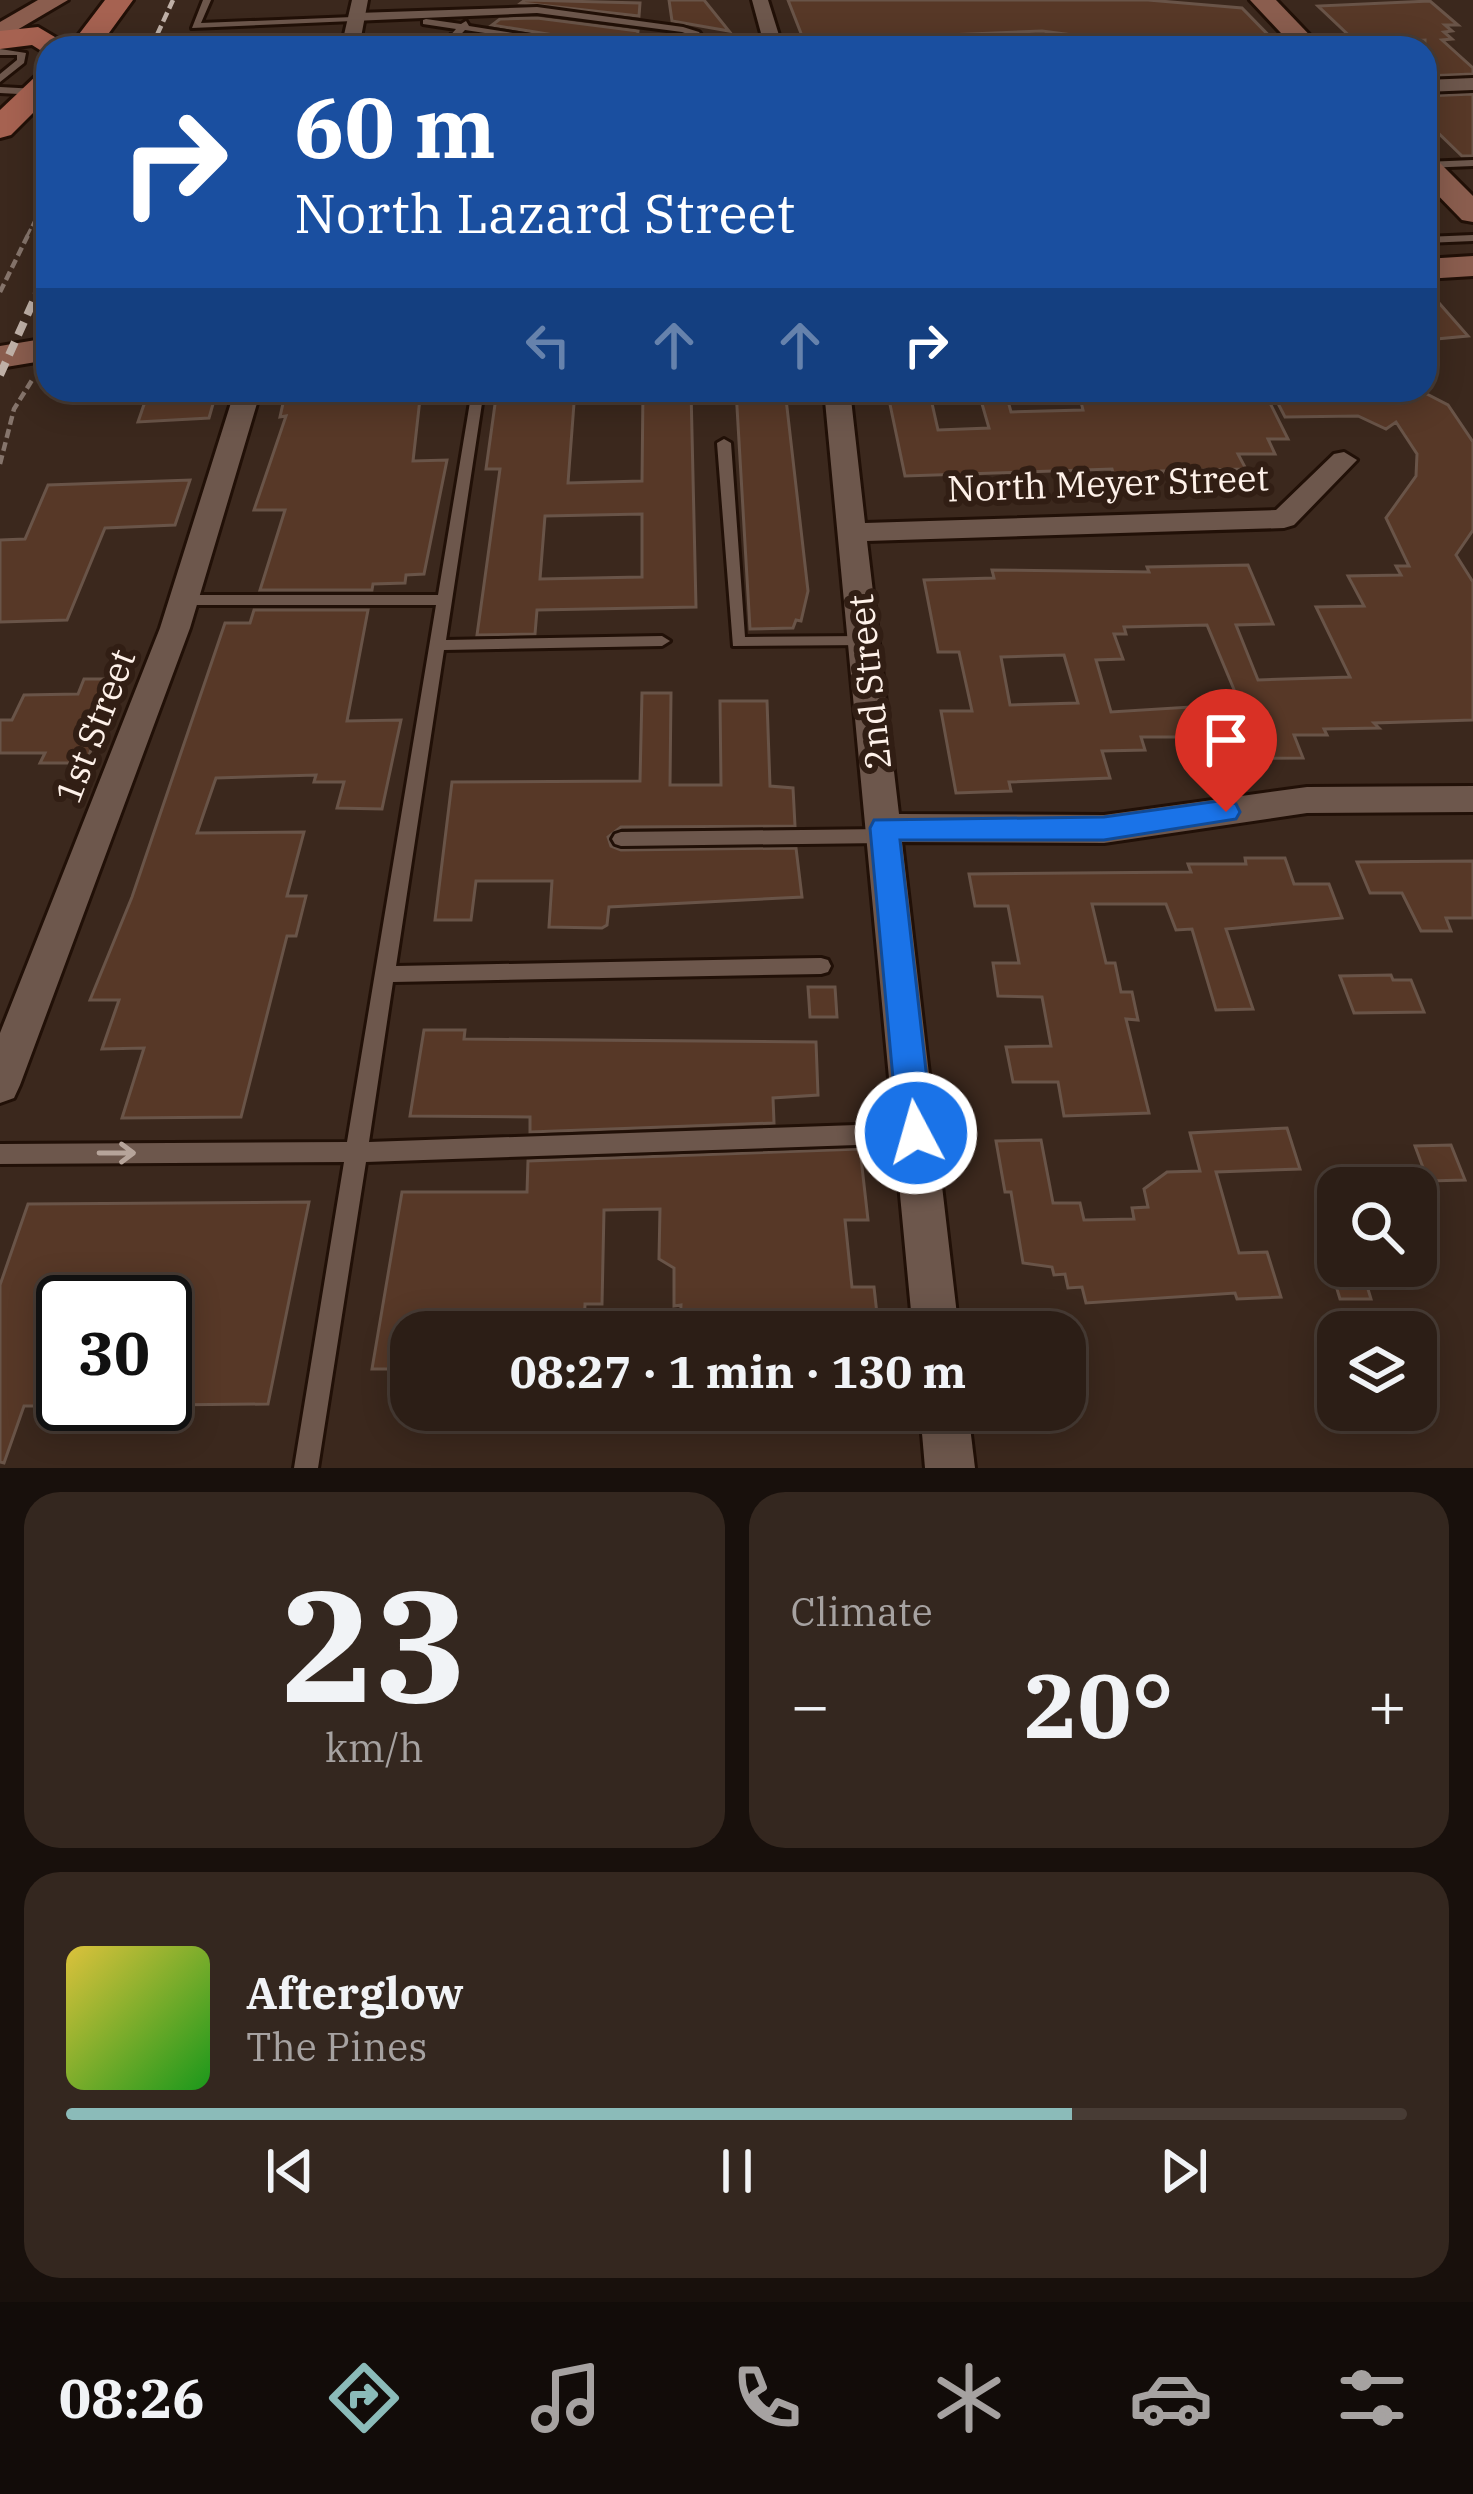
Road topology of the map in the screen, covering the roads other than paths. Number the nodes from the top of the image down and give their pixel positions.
1 (9, 0) edge
2 (56, 0) edge
3 (78, 0) edge
4 (119, 0) edge
5 (207, 0) edge
6 (760, 0) edge
7 (1262, 0) edge
8 (494, 1) edge
9 (479, 5) edge
10 (0, 7) edge
11 (357, 15) edge
12 (465, 26) junction
13 (0, 36) edge
14 (64, 36) edge
15 (92, 36) edge
16 (455, 36) edge
17 (528, 36) edge
18 (698, 36) edge
19 (770, 36) edge
20 (1297, 36) edge
21 (36, 37) edge
22 (0, 52) edge
23 (0, 79) edge
24 (36, 84) edge
25 (1473, 84) edge
26 (1437, 86) edge
27 (0, 90) edge
28 (36, 92) edge
29 (0, 128) edge
30 (1473, 163) edge
31 (1437, 175) edge
32 (1437, 176) edge
33 (1473, 213) edge
34 (1473, 238) edge
35 (1437, 240) edge
36 (1473, 266) edge
37 (1437, 268) edge
38 (244, 402) edge
39 (476, 402) edge
40 (838, 402) edge
41 (724, 443) dead end
42 (1344, 460) dead end
43 (854, 532) junction
44 (183, 600) junction
45 (444, 600) junction
46 (662, 641) dead end
47 (865, 641) junction
48 (437, 646) junction
49 (1473, 800) edge
50 (885, 832) junction
51 (621, 839) dead end
52 (821, 966) dead end
53 (385, 974) junction
54 (0, 1085) edge
55 (916, 1133) junction
56 (356, 1152) junction
57 (0, 1154) edge
58 (934, 1311) edge
59 (946, 1431) edge
60 (306, 1468) edge
61 (950, 1468) edge

1 - 10 street
2 - 13 street
3 - 14 main road
4 - 15 main road
5 - 11 lane
6 - 19 street
7 - 20 street
8 - 9 lane
9 - 11 lane
9 - 12 lane
9 - 18 lane
11 - 12 lane
12 - 16 lane
12 - 17 lane
13 - 21 main road
22 - 23 lane
24 - 27 lane
25 - 26 street
28 - 29 main road
30 - 31 lane
32 - 33 street
34 - 35 lane
36 - 37 street
38 - 44 street, 1st Street
39 - 45 lane
40 - 43 street, 2nd Street
41 - 47 lane
42 - 43 street, North Meyer Street
43 - 47 street, 2nd Street
44 - 45 lane
44 - 54 street, 1st Street
45 - 48 lane
46 - 48 lane
47 - 50 street, 2nd Street
48 - 53 lane
49 - 50 street
50 - 51 lane
50 - 55 street, 2nd Street
52 - 53 lane
53 - 56 lane
55 - 56 lane
55 - 58 street, 2nd Street
57 -> 56 lane
56 - 60 lane
59 - 61 street

